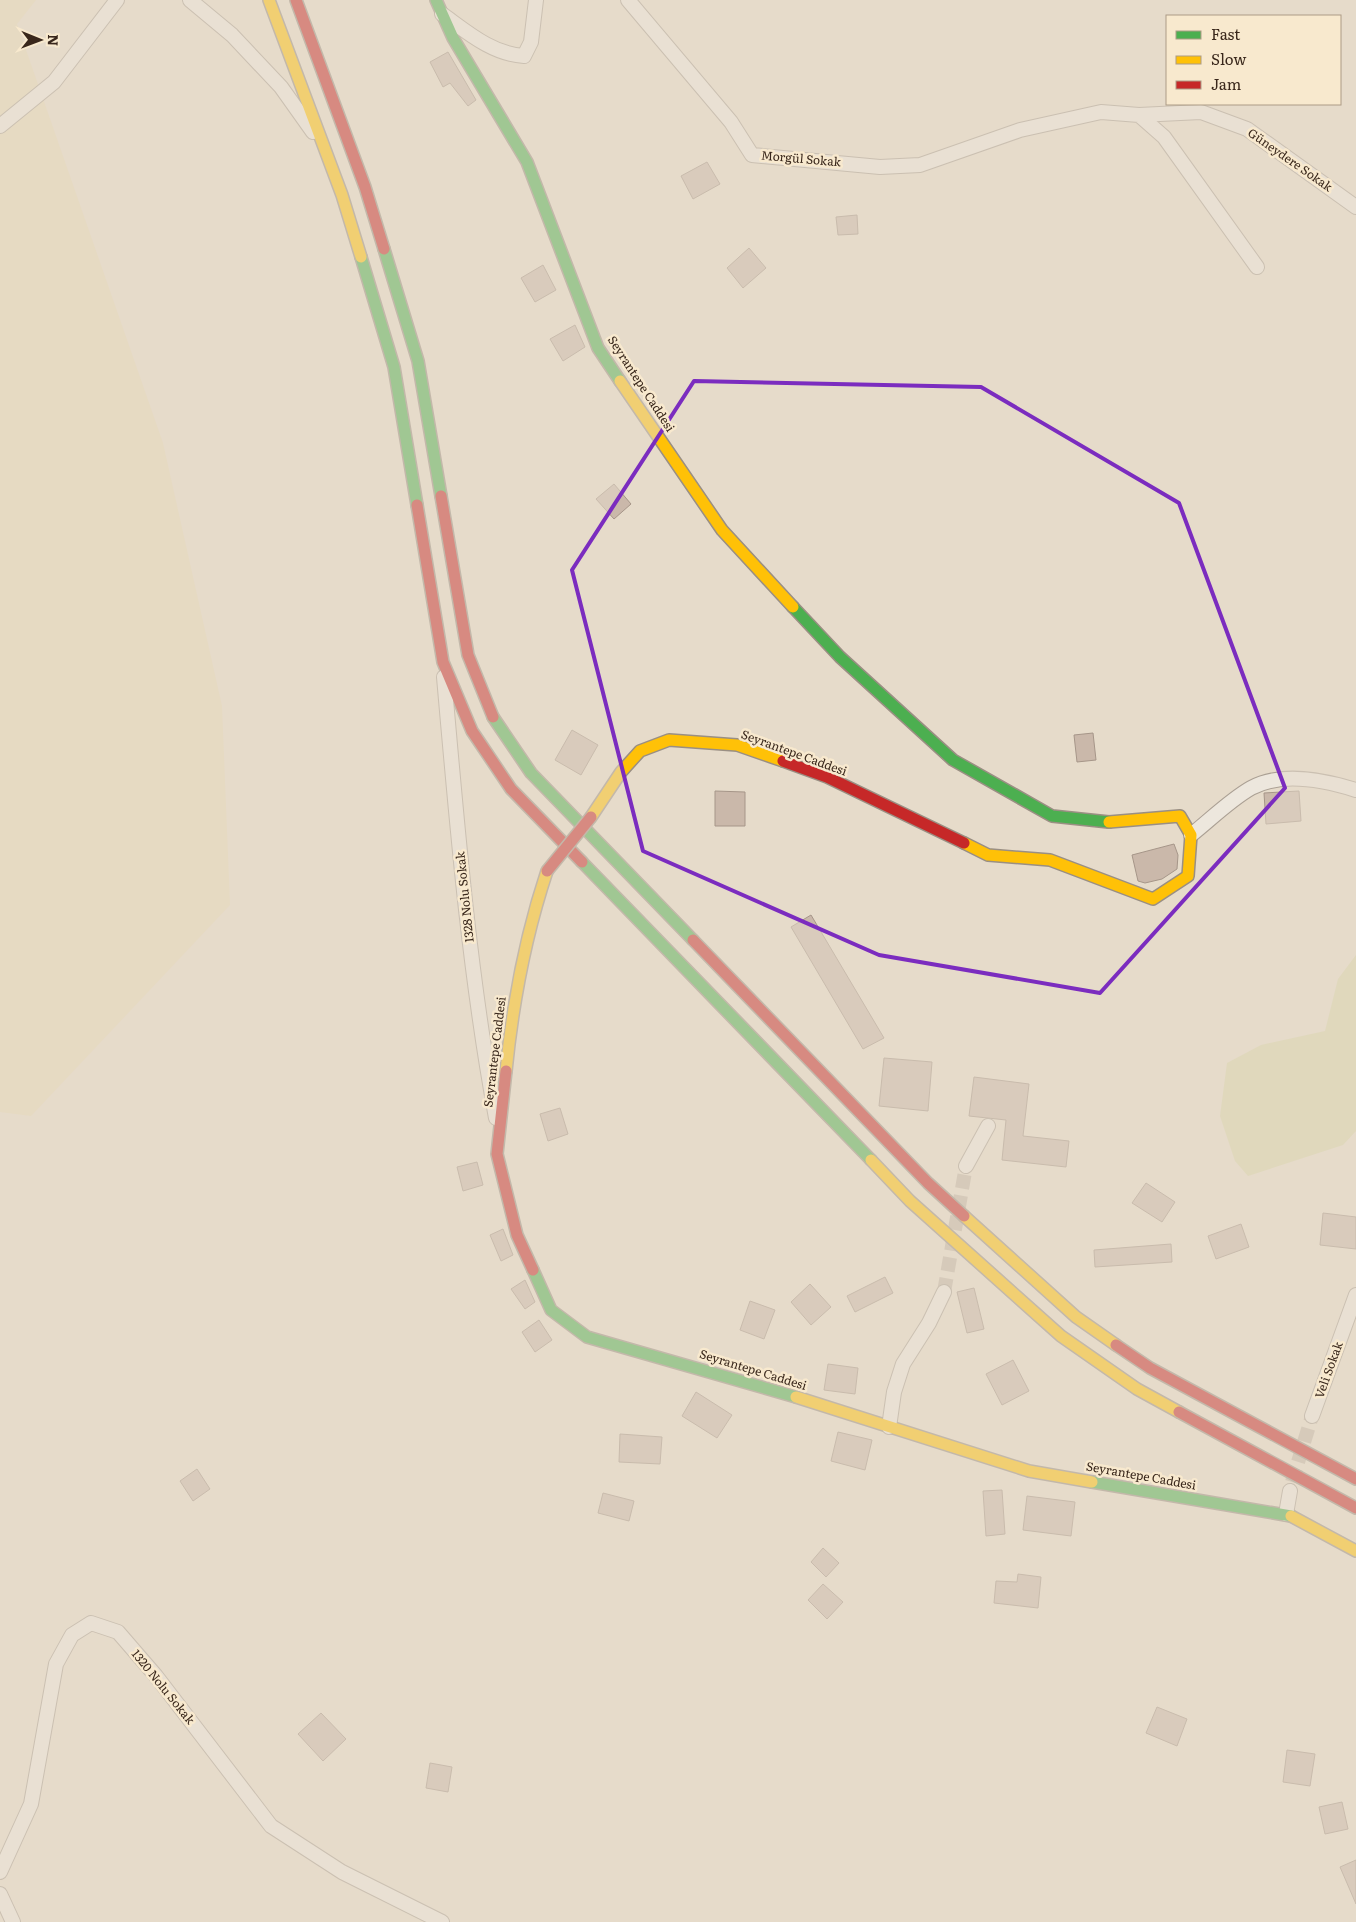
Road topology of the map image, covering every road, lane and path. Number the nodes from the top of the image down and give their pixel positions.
1 (117, 0) edge
2 (190, 0) edge
3 (269, 0) edge
4 (296, 0) edge
5 (536, 0) edge
6 (628, 0) edge
7 (438, 6) edge
8 (1139, 115) junction
9 (1042, 125) joint
10 (0, 126) edge
11 (324, 148) junction
12 (1356, 207) edge
13 (1257, 268) dead end
14 (443, 657) junction
15 (1356, 790) edge
16 (1191, 835) junction
17 (988, 1126) dead end
18 (499, 1136) junction
19 (966, 1166) tunnel mouth
20 (944, 1292) tunnel mouth
21 (1356, 1295) edge
22 (1312, 1416) tunnel mouth
23 (889, 1427) junction
24 (1356, 1479) edge
25 (1290, 1491) tunnel mouth
26 (1356, 1508) edge
27 (1286, 1514) junction
28 (1356, 1551) edge
29 (0, 1872) edge
30 (0, 1894) edge
31 (13, 1922) edge
32 (442, 1922) edge

1 - 10 street
2 - 11 street
3 - 11 main road
4 - 24 main road
5 - 7 street
6 - 9 street, Morgül Sokak
7 - 16 main road, Seyrantepe Caddesi
8 - 9 street, Güneydere Sokak
8 - 12 street, Güneydere Sokak
8 - 13 street
11 - 14 main road
14 - 18 street, 1328 Nolu Sokak
14 - 26 main road
15 - 16 street
16 - 18 main road, Seyrantepe Caddesi, bridge
17 - 19 street
18 - 23 main road, Seyrantepe Caddesi
20 - 23 street
21 - 22 street, Veli Sokak
23 - 27 main road, Seyrantepe Caddesi
25 - 27 street
27 - 28 main road, Seyrantepe Caddesi
29 - 32 street, 1320 Nolu Sokak
30 - 31 street

